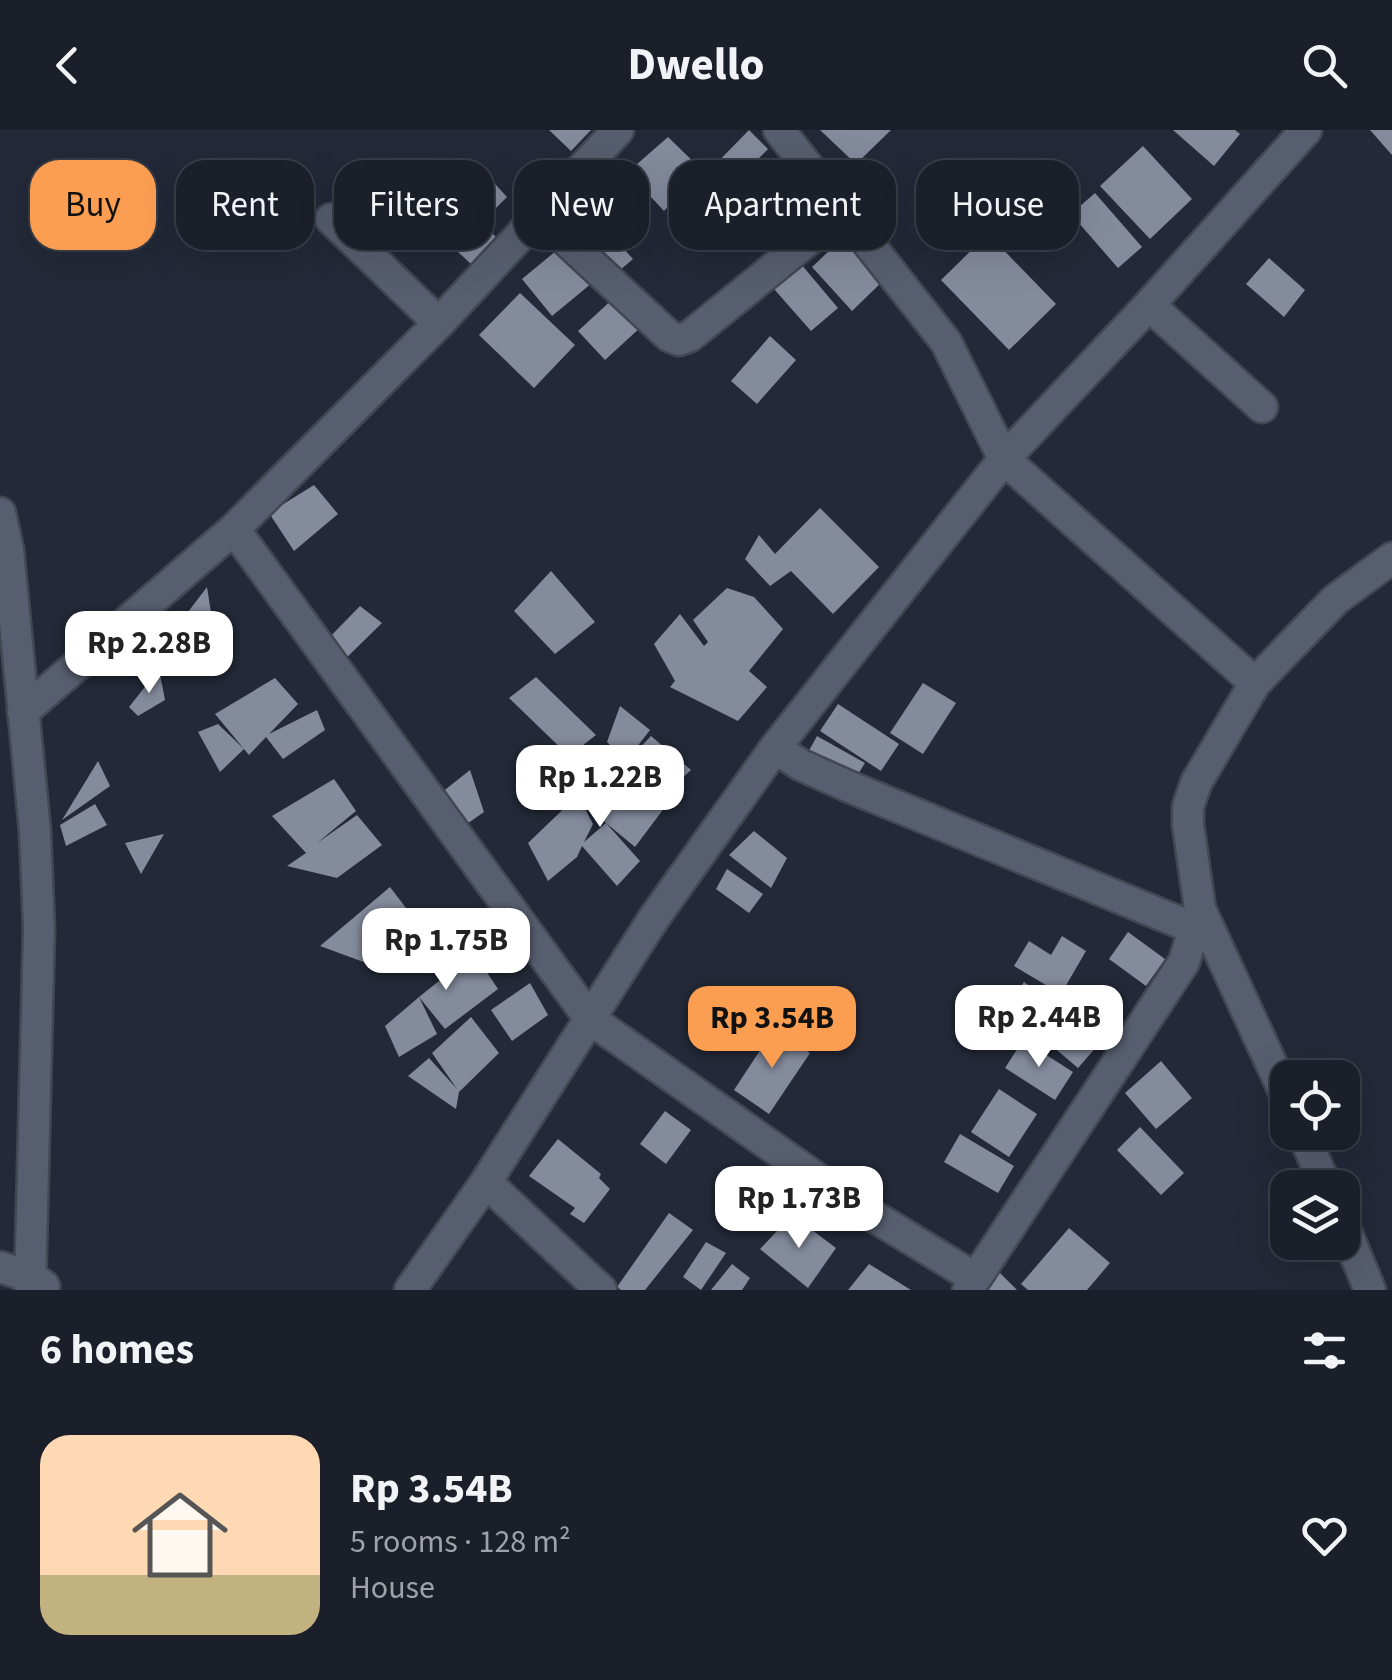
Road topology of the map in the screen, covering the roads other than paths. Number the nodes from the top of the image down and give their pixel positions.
1 (618, 130) edge
2 (779, 130) edge
3 (1306, 130) edge
4 (591, 160) edge
5 (803, 160) edge
6 (331, 219) dead end
7 (514, 244) edge
8 (577, 250) edge
9 (796, 250) edge
10 (874, 250) edge
11 (1149, 305) junction
12 (439, 323) junction
13 (1262, 407) dead end
14 (1004, 459) junction
15 (0, 512) edge
16 (234, 529) junction
17 (1392, 558) edge
18 (1255, 683) junction
19 (24, 712) junction
20 (775, 748) junction
21 (1198, 919) junction
22 (590, 1019) junction
23 (1270, 1064) edge
24 (486, 1182) junction
25 (1358, 1260) edge
26 (0, 1267) edge
27 (971, 1284) edge
28 (37, 1286) edge
29 (410, 1290) edge
30 (601, 1290) edge
31 (1370, 1290) edge

1 - 4 street
2 - 5 street
3 - 11 street
6 - 12 street
7 - 12 street
8 - 9 street
10 - 14 street
11 - 13 street
11 - 14 street
12 - 16 street
14 - 18 street
14 - 20 street
15 - 19 street
16 - 19 street
16 - 22 street
17 - 18 street
18 - 21 street
19 - 28 street
20 - 21 street
20 - 22 street
21 - 23 street
21 - 27 street
22 - 24 street
22 - 27 street
24 - 29 street
24 - 30 street
25 - 31 street
26 - 28 street

